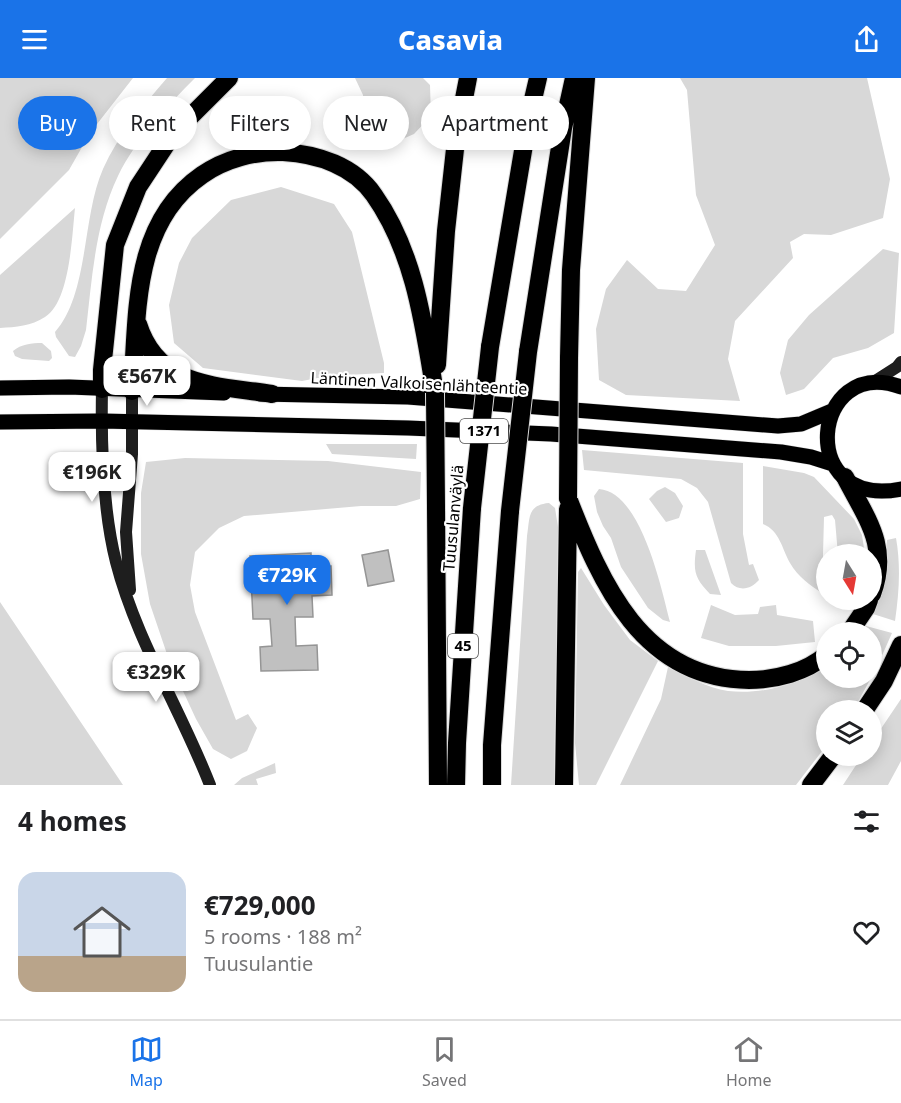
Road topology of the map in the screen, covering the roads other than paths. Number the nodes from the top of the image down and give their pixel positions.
1 (229, 78) edge
2 (468, 78) edge
3 (538, 78) edge
4 (574, 78) edge
5 (586, 78) edge
6 (137, 320) junction
7 (433, 347) junction
8 (901, 362) edge
9 (872, 383) junction
10 (901, 387) edge
11 (0, 388) edge
12 (102, 389) junction
13 (132, 391) junction
14 (272, 394) junction
15 (832, 411) junction
16 (102, 421) junction
17 (0, 422) edge
18 (132, 422) junction
19 (839, 470) junction
20 (901, 489) edge
21 (568, 498) junction
22 (876, 544) edge
23 (131, 609) junction
24 (901, 645) edge
25 (816, 662) edge
26 (871, 700) edge
27 (825, 766) edge
28 (210, 785) edge
29 (438, 785) edge
30 (456, 785) edge
31 (492, 785) edge
32 (564, 785) edge
33 (811, 785) edge

1 - 12 highway
2 - 7 highway
3 - 30 highway, Tuusulanväylä / 45, bridge
4 - 31 highway, 45, bridge
5 - 21 highway, bridge
6 - 7 highway
6 - 13 highway
6 - 14 highway
7 - 29 highway, bridge
8 - 9 main road
9 - 10 main road
9 - 15 main road
11 - 12 main road, Läntinen Valkoisenlähteentie
12 - 13 main road, Läntinen Valkoisenlähteentie / 1371
12 - 16 main road
13 - 14 main road, Läntinen Valkoisenlähteentie / 1371
13 - 18 main road
14 - 15 main road, Läntinen Valkoisenlähteentie / 1371
15 - 19 main road
16 - 17 main road
16 - 18 main road
16 - 23 main road
18 - 19 main road, 1371
18 - 23 main road
19 - 20 main road
19 - 22 highway
21 - 25 highway
21 - 32 highway
23 - 28 main road
24 - 26 highway
27 - 33 highway

